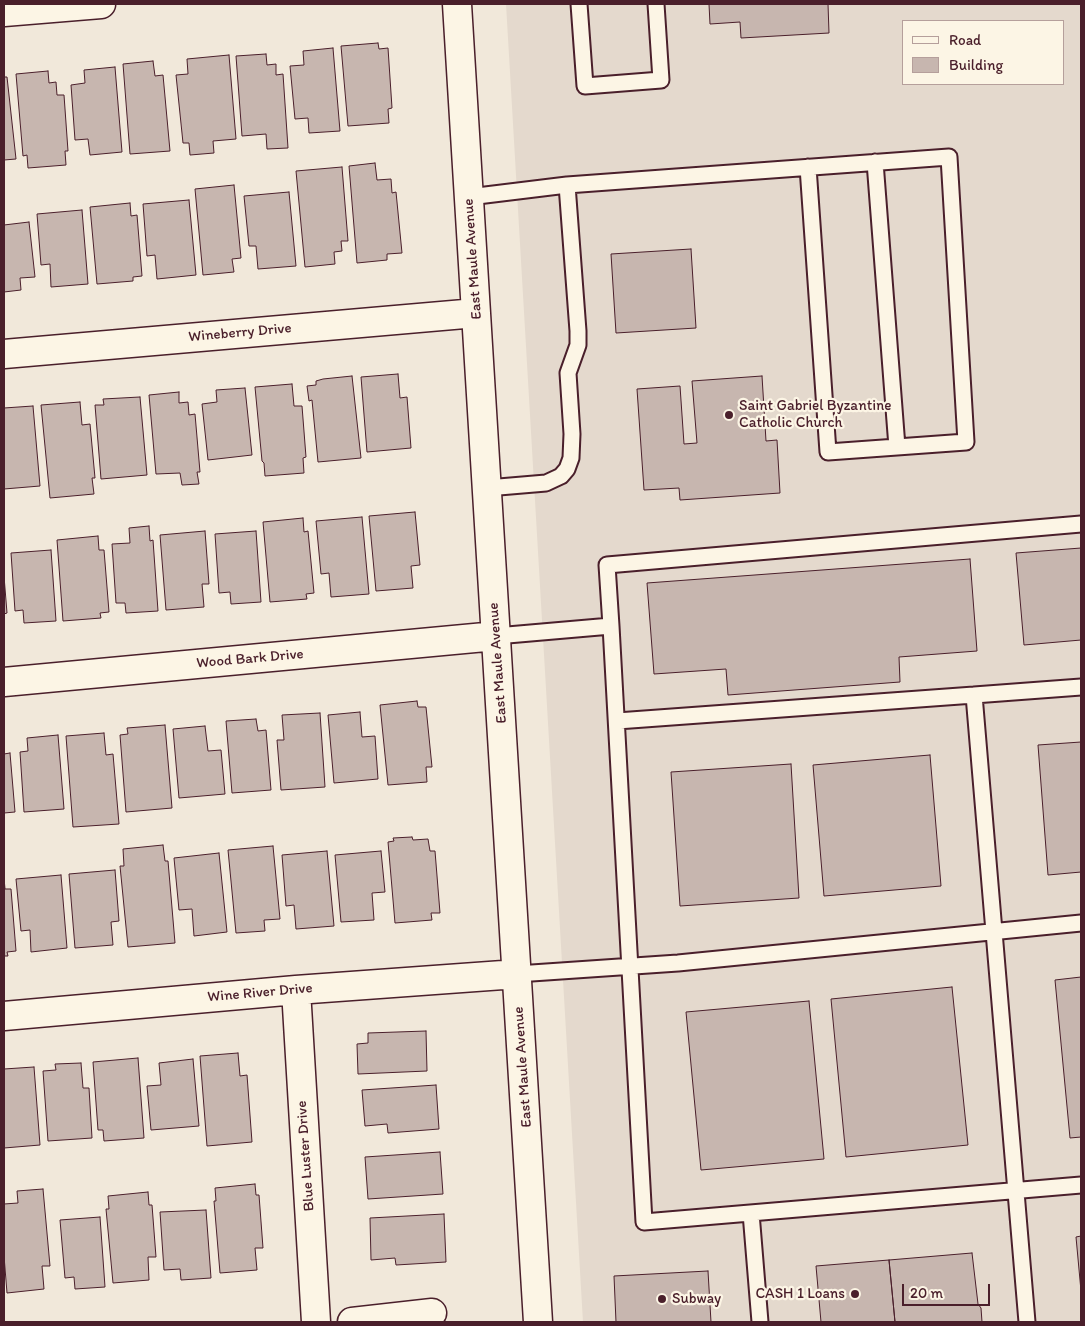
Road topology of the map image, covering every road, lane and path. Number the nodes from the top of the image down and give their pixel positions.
1 (101, 4) edge
2 (457, 4) edge
3 (579, 4) edge
4 (656, 4) edge
5 (4, 12) edge
6 (875, 162) junction
7 (808, 167) junction
8 (567, 185) junction
9 (469, 197) junction
10 (476, 313) junction
11 (4, 354) edge
12 (897, 447) junction
13 (487, 488) junction
14 (1081, 524) edge
15 (611, 626) junction
16 (496, 636) junction
17 (4, 682) edge
18 (1081, 687) edge
19 (974, 695) junction
20 (616, 721) junction
21 (1081, 923) edge
22 (994, 931) junction
23 (630, 966) junction
24 (517, 974) junction
25 (296, 990) junction
26 (4, 1016) edge
27 (1081, 1186) edge
28 (1016, 1191) junction
29 (751, 1213) junction
30 (432, 1313) dead end
31 (316, 1322) edge
32 (352, 1322) edge
33 (538, 1322) edge
34 (760, 1322) edge
35 (1027, 1322) edge

1 - 5 street
2 - 9 street, East Maule Avenue
3 - 4 lane
6 - 7 lane
6 - 12 lane
6 - 12 lane
7 - 8 lane
7 - 12 lane
8 - 9 lane
8 - 13 lane
9 - 10 street, East Maule Avenue
10 - 11 street, Wineberry Drive
10 - 13 street, East Maule Avenue
13 - 16 street, East Maule Avenue
14 - 15 lane
15 - 16 lane
15 - 20 lane
16 - 17 street, Wood Bark Drive
16 - 24 street, East Maule Avenue
18 - 19 lane
19 - 20 lane
19 - 22 lane
20 - 23 lane
21 - 22 lane
22 - 23 lane
22 - 28 lane
23 - 24 lane
23 - 29 lane
24 - 25 street, Wine River Drive
24 - 33 street, East Maule Avenue
25 - 26 street, Wine River Drive
25 - 31 street, Blue Luster Drive
27 - 28 lane
28 - 29 lane
28 - 35 lane
29 - 34 lane
30 - 32 street

